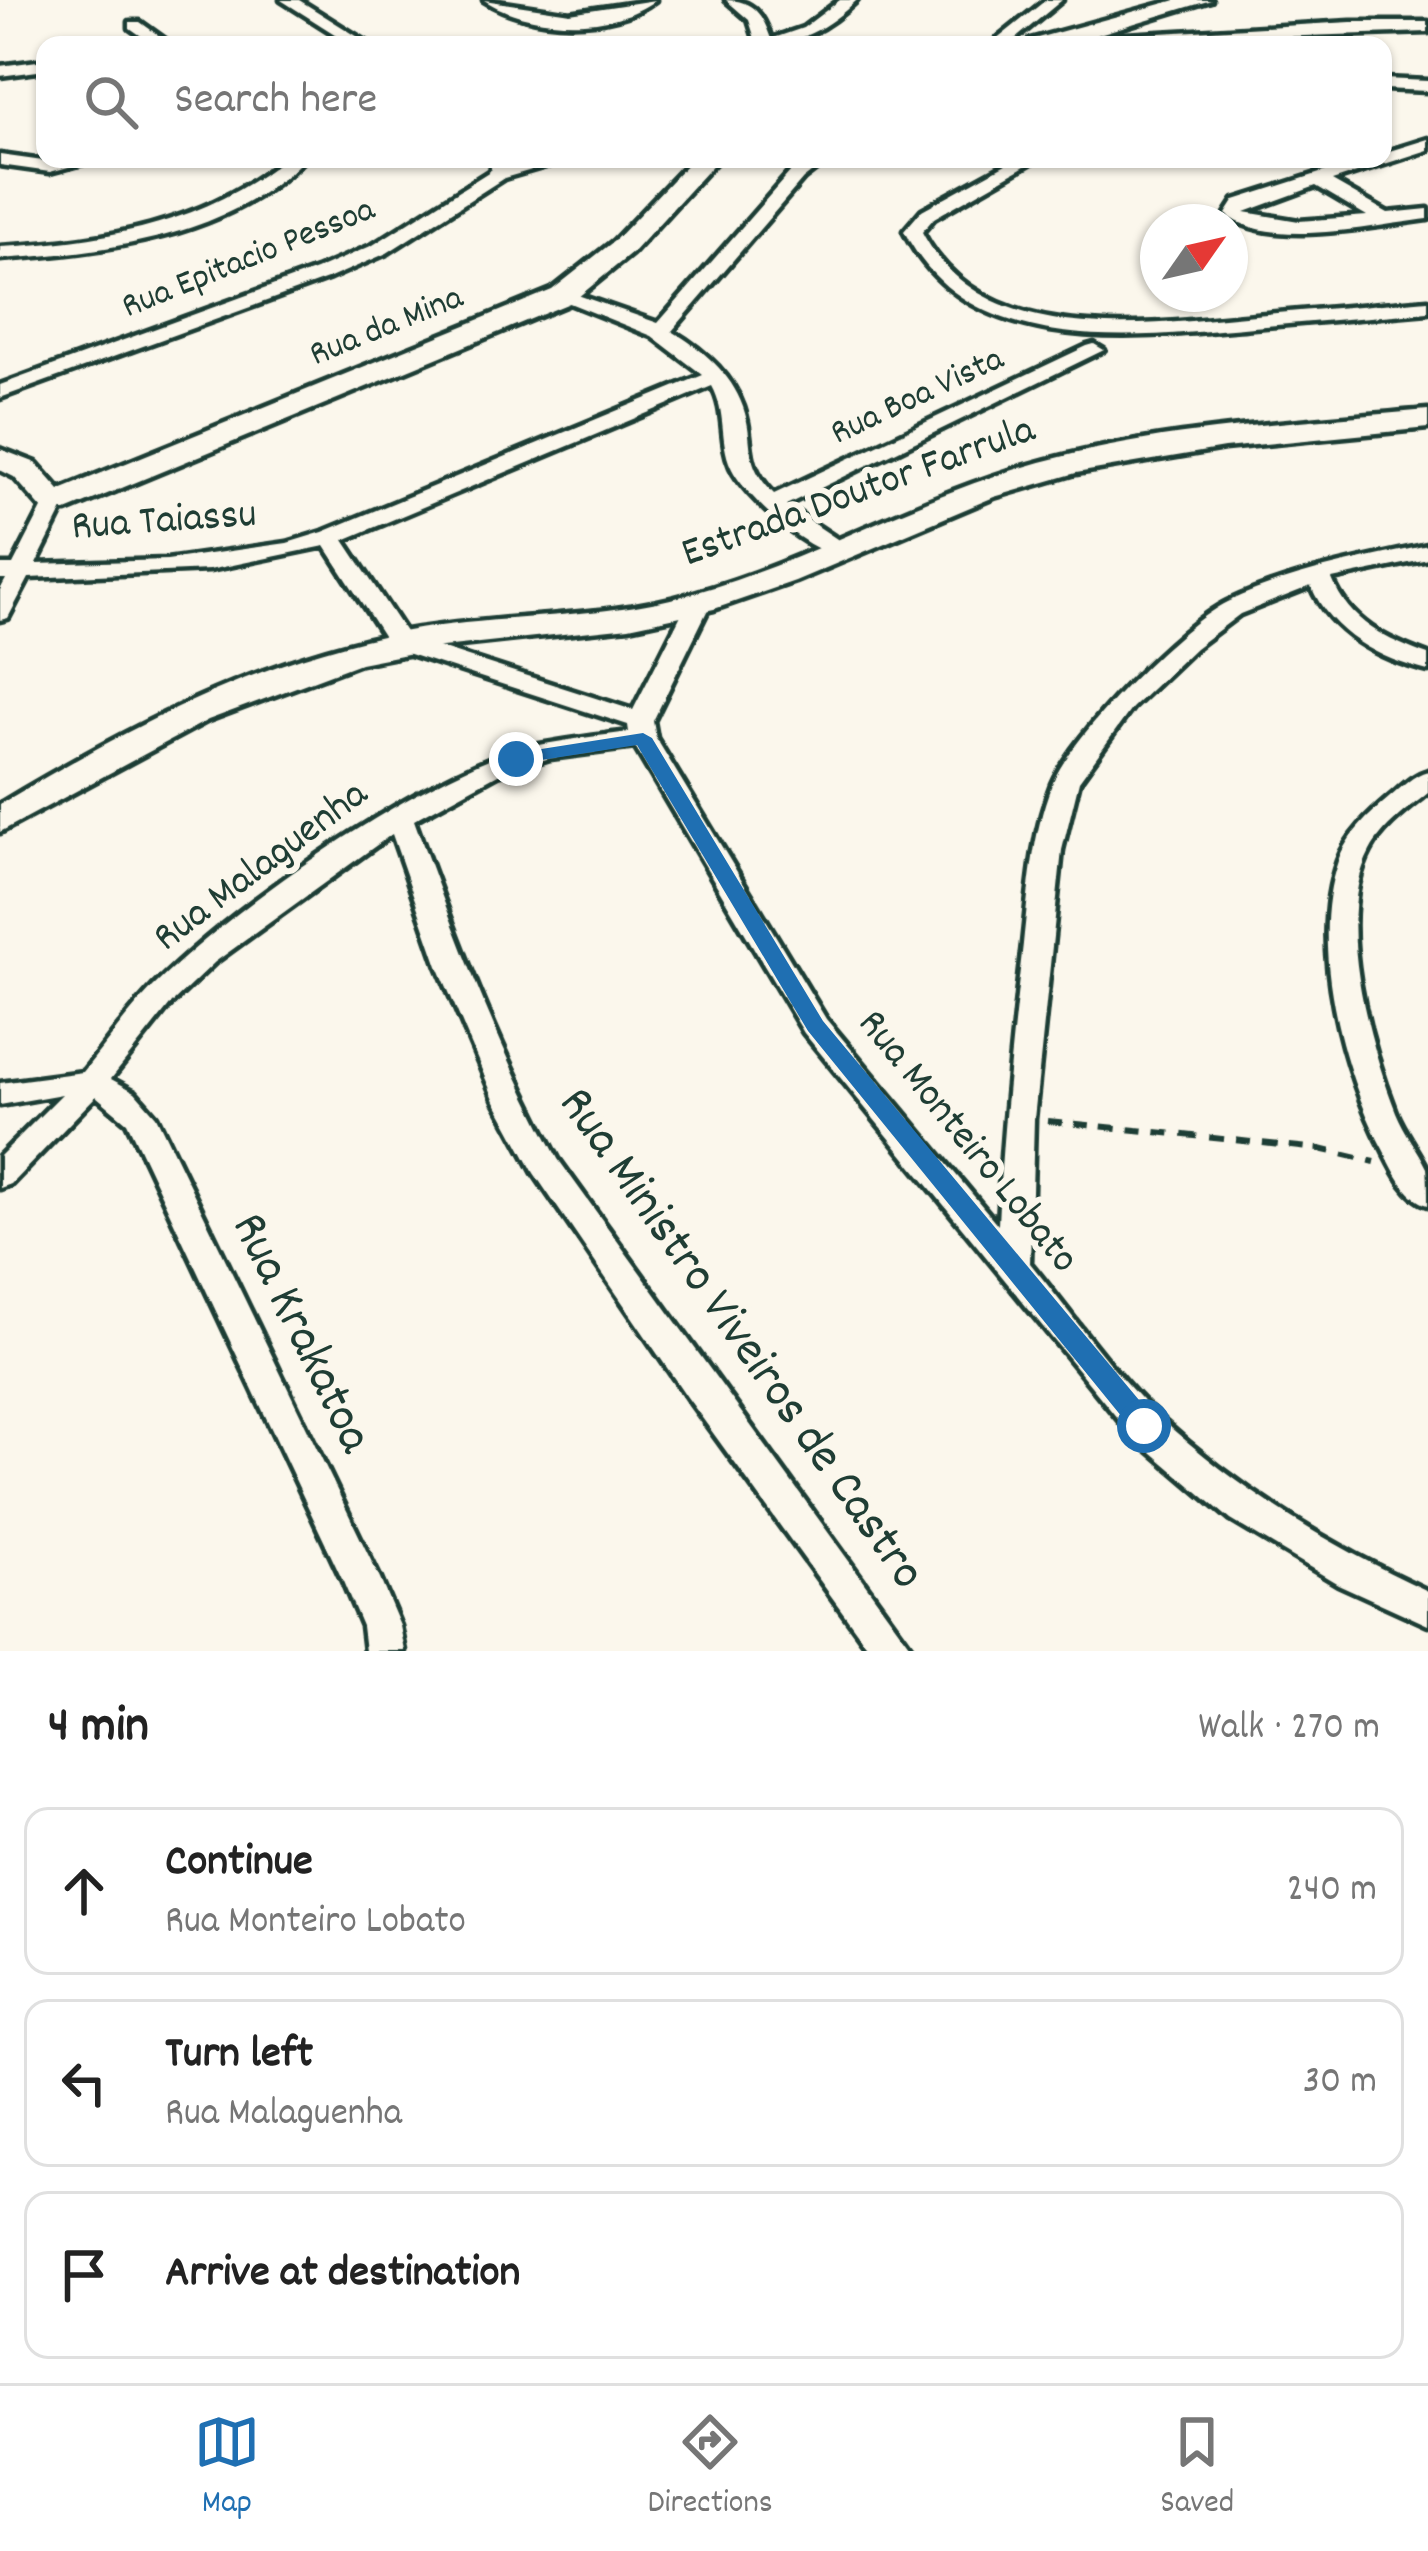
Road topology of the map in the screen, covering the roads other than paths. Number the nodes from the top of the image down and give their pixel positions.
1 (288, 0) edge
2 (491, 0) edge
3 (648, 0) edge
4 (733, 0) edge
5 (850, 0) edge
6 (1054, 0) edge
7 (1200, 0) edge
8 (135, 26) dead end
9 (1428, 30) edge
10 (150, 36) edge
11 (348, 36) edge
12 (763, 36) edge
13 (793, 36) edge
14 (1009, 36) edge
15 (1071, 36) edge
16 (1195, 36) edge
17 (1392, 41) edge
18 (36, 65) edge
19 (0, 71) edge
20 (1392, 84) edge
21 (1428, 86) edge
22 (1428, 144) edge
23 (1392, 156) edge
24 (0, 160) edge
25 (36, 165) edge
26 (283, 168) edge
27 (497, 168) edge
28 (697, 168) edge
29 (807, 168) edge
30 (1012, 168) edge
31 (1353, 168) edge
32 (1317, 179) junction
33 (1428, 214) edge
34 (1383, 218) junction
35 (0, 254) edge
36 (562, 296) junction
37 (1428, 306) edge
38 (660, 333) junction
39 (1094, 350) dead end
40 (716, 377) junction
41 (0, 392) edge
42 (1426, 420) edge
43 (0, 458) edge
44 (55, 504) junction
45 (770, 504) junction
46 (332, 537) junction
47 (838, 550) junction
48 (1428, 552) edge
49 (12, 572) edge
50 (1319, 575) junction
51 (698, 603) junction
52 (0, 613) edge
53 (400, 643) junction
54 (1428, 664) edge
55 (641, 729) junction
56 (1428, 779) edge
57 (399, 817) junction
58 (0, 820) edge
59 (94, 1080) junction
60 (0, 1094) edge
61 (0, 1176) edge
62 (1419, 1183) edge
63 (1013, 1267) junction
64 (1428, 1609) edge
65 (385, 1651) edge
66 (895, 1651) edge

1 - 11 street
2 - 3 street
4 - 12 street
5 - 13 street
6 - 14 street
7 - 15 street
8 - 10 street
9 - 16 street
9 - 17 street
18 - 19 street
20 - 21 street
22 - 23 street
24 - 25 street
26 - 35 street
27 - 41 street, Rua Epitacio Pessoa
28 - 36 street, Rua da Mina
29 - 38 street
30 - 37 street
31 - 32 street
32 - 34 street
32 - 34 street
33 - 34 street
36 - 38 street
36 - 44 street, Rua da Mina
38 - 40 street
39 - 45 street, Rua Boa Vista
40 - 45 street
40 - 46 street, Rua Taiassu
42 - 47 street, Estrada Doutor Farrula
43 - 44 street
44 - 49 street
45 - 47 street
46 - 49 street, Rua Taiassu
46 - 53 street
47 - 51 street, Estrada Doutor Farrula
48 - 50 street
49 - 52 street
50 - 54 street
50 - 63 street
51 - 53 street, Estrada Doutor Farrula
51 - 55 street
53 - 55 street
53 - 58 street, Estrada Doutor Farrula
55 - 57 street, Rua Malaguenha
55 - 63 street, Rua Monteiro Lobato
56 - 62 street
57 - 59 street, Rua Malaguenha
57 - 66 street, Rua Ministro Viveiros de Castro
59 - 60 street
59 - 61 street, Rua Malaguenha
59 - 65 street, Rua Krakatoa
63 - 64 street, Rua Monteiro Lobato

